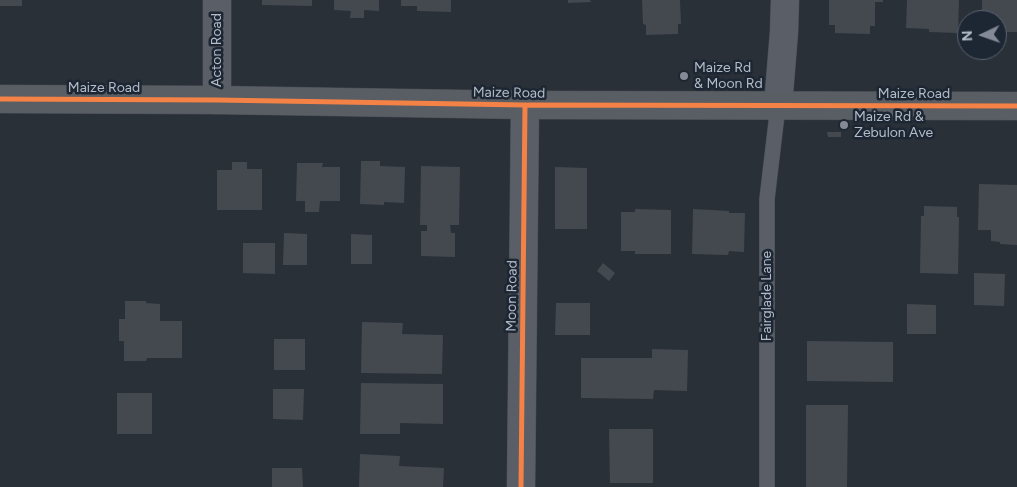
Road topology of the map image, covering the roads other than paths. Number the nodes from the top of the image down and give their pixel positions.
1 (217, 0) edge
2 (784, 0) edge
3 (0, 99) edge
4 (217, 100) junction
5 (525, 105) junction
6 (778, 106) junction
7 (1017, 106) edge
8 (521, 487) edge
9 (767, 487) edge

1 - 4 street, Acton Road
2 - 6 street
3 - 4 street, Maize Road
4 - 5 street, Maize Road
5 - 6 street, Maize Road
5 - 8 street, Moon Road
6 - 7 street, Maize Road
6 - 9 lane, Fairglade Lane

